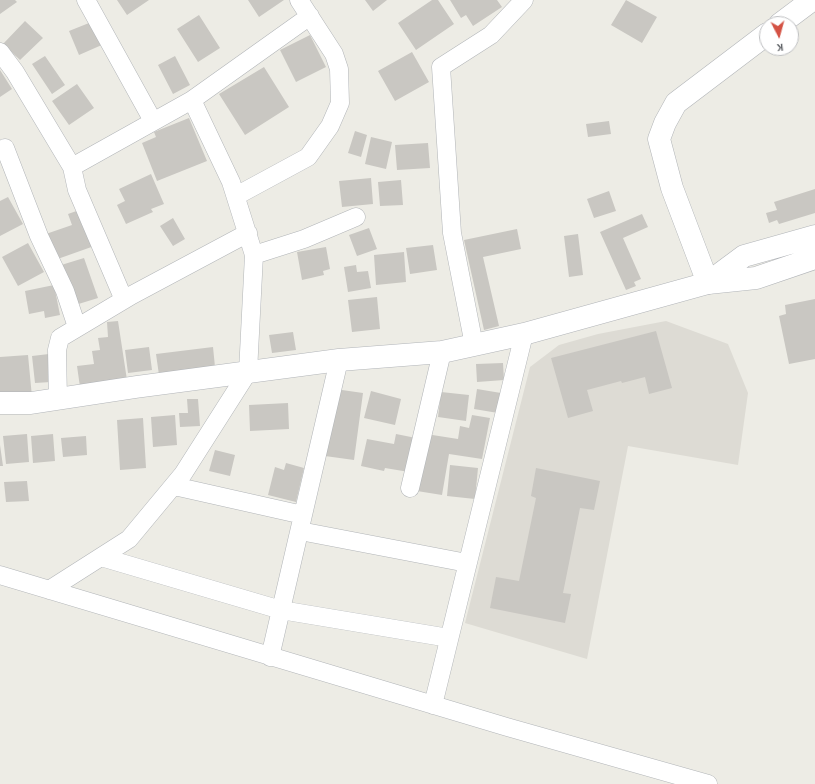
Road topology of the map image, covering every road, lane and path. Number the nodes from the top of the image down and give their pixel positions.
1 (86, 0) edge
2 (299, 0) edge
3 (524, 0) edge
4 (812, 0) edge
5 (310, 16) junction
6 (791, 16) edge
7 (759, 40) edge
8 (0, 52) edge
9 (192, 100) junction
10 (153, 121) junction
11 (5, 148) dead end
12 (72, 167) junction
13 (236, 196) junction
14 (356, 217) dead end
15 (248, 233) junction
16 (815, 236) edge
17 (254, 255) junction
18 (815, 258) edge
19 (708, 283) junction
20 (124, 300) junction
21 (77, 327) junction
22 (524, 334) junction
23 (474, 345) junction
24 (442, 352) junction
25 (339, 360) junction
26 (248, 372) junction
27 (58, 400) junction
28 (0, 403) edge
29 (174, 486) junction
30 (410, 488) dead end
31 (301, 523) junction
32 (101, 557) junction
33 (467, 563) junction
34 (0, 575) edge
35 (49, 590) junction
36 (281, 610) junction
37 (449, 638) junction
38 (270, 656) junction
39 (433, 705) junction
40 (708, 784) edge

1 - 10 street
2 - 5 street
3 - 23 street
4 - 6 main road
5 - 9 street
5 - 13 street
7 - 19 main road
8 - 12 street
9 - 10 street
9 - 13 street
10 - 12 street
11 - 21 street
12 - 20 street
13 - 15 street
14 - 17 street
15 - 17 street
15 - 20 street
16 - 19 main road
17 - 26 street
18 - 19 main road
19 - 22 main road
20 - 21 street
21 - 27 street
22 - 23 main road
22 - 33 street
23 - 24 main road
24 - 25 main road
24 - 30 street
25 - 26 main road
25 - 31 street
26 - 27 main road
26 - 29 street
27 - 28 main road
29 - 31 street
29 - 32 street
31 - 33 street
31 - 36 street
32 - 35 street
32 - 36 street
33 - 37 street
34 - 35 street
35 - 38 street
36 - 37 street
36 - 38 street
37 - 39 street
38 - 39 street
39 - 40 street

